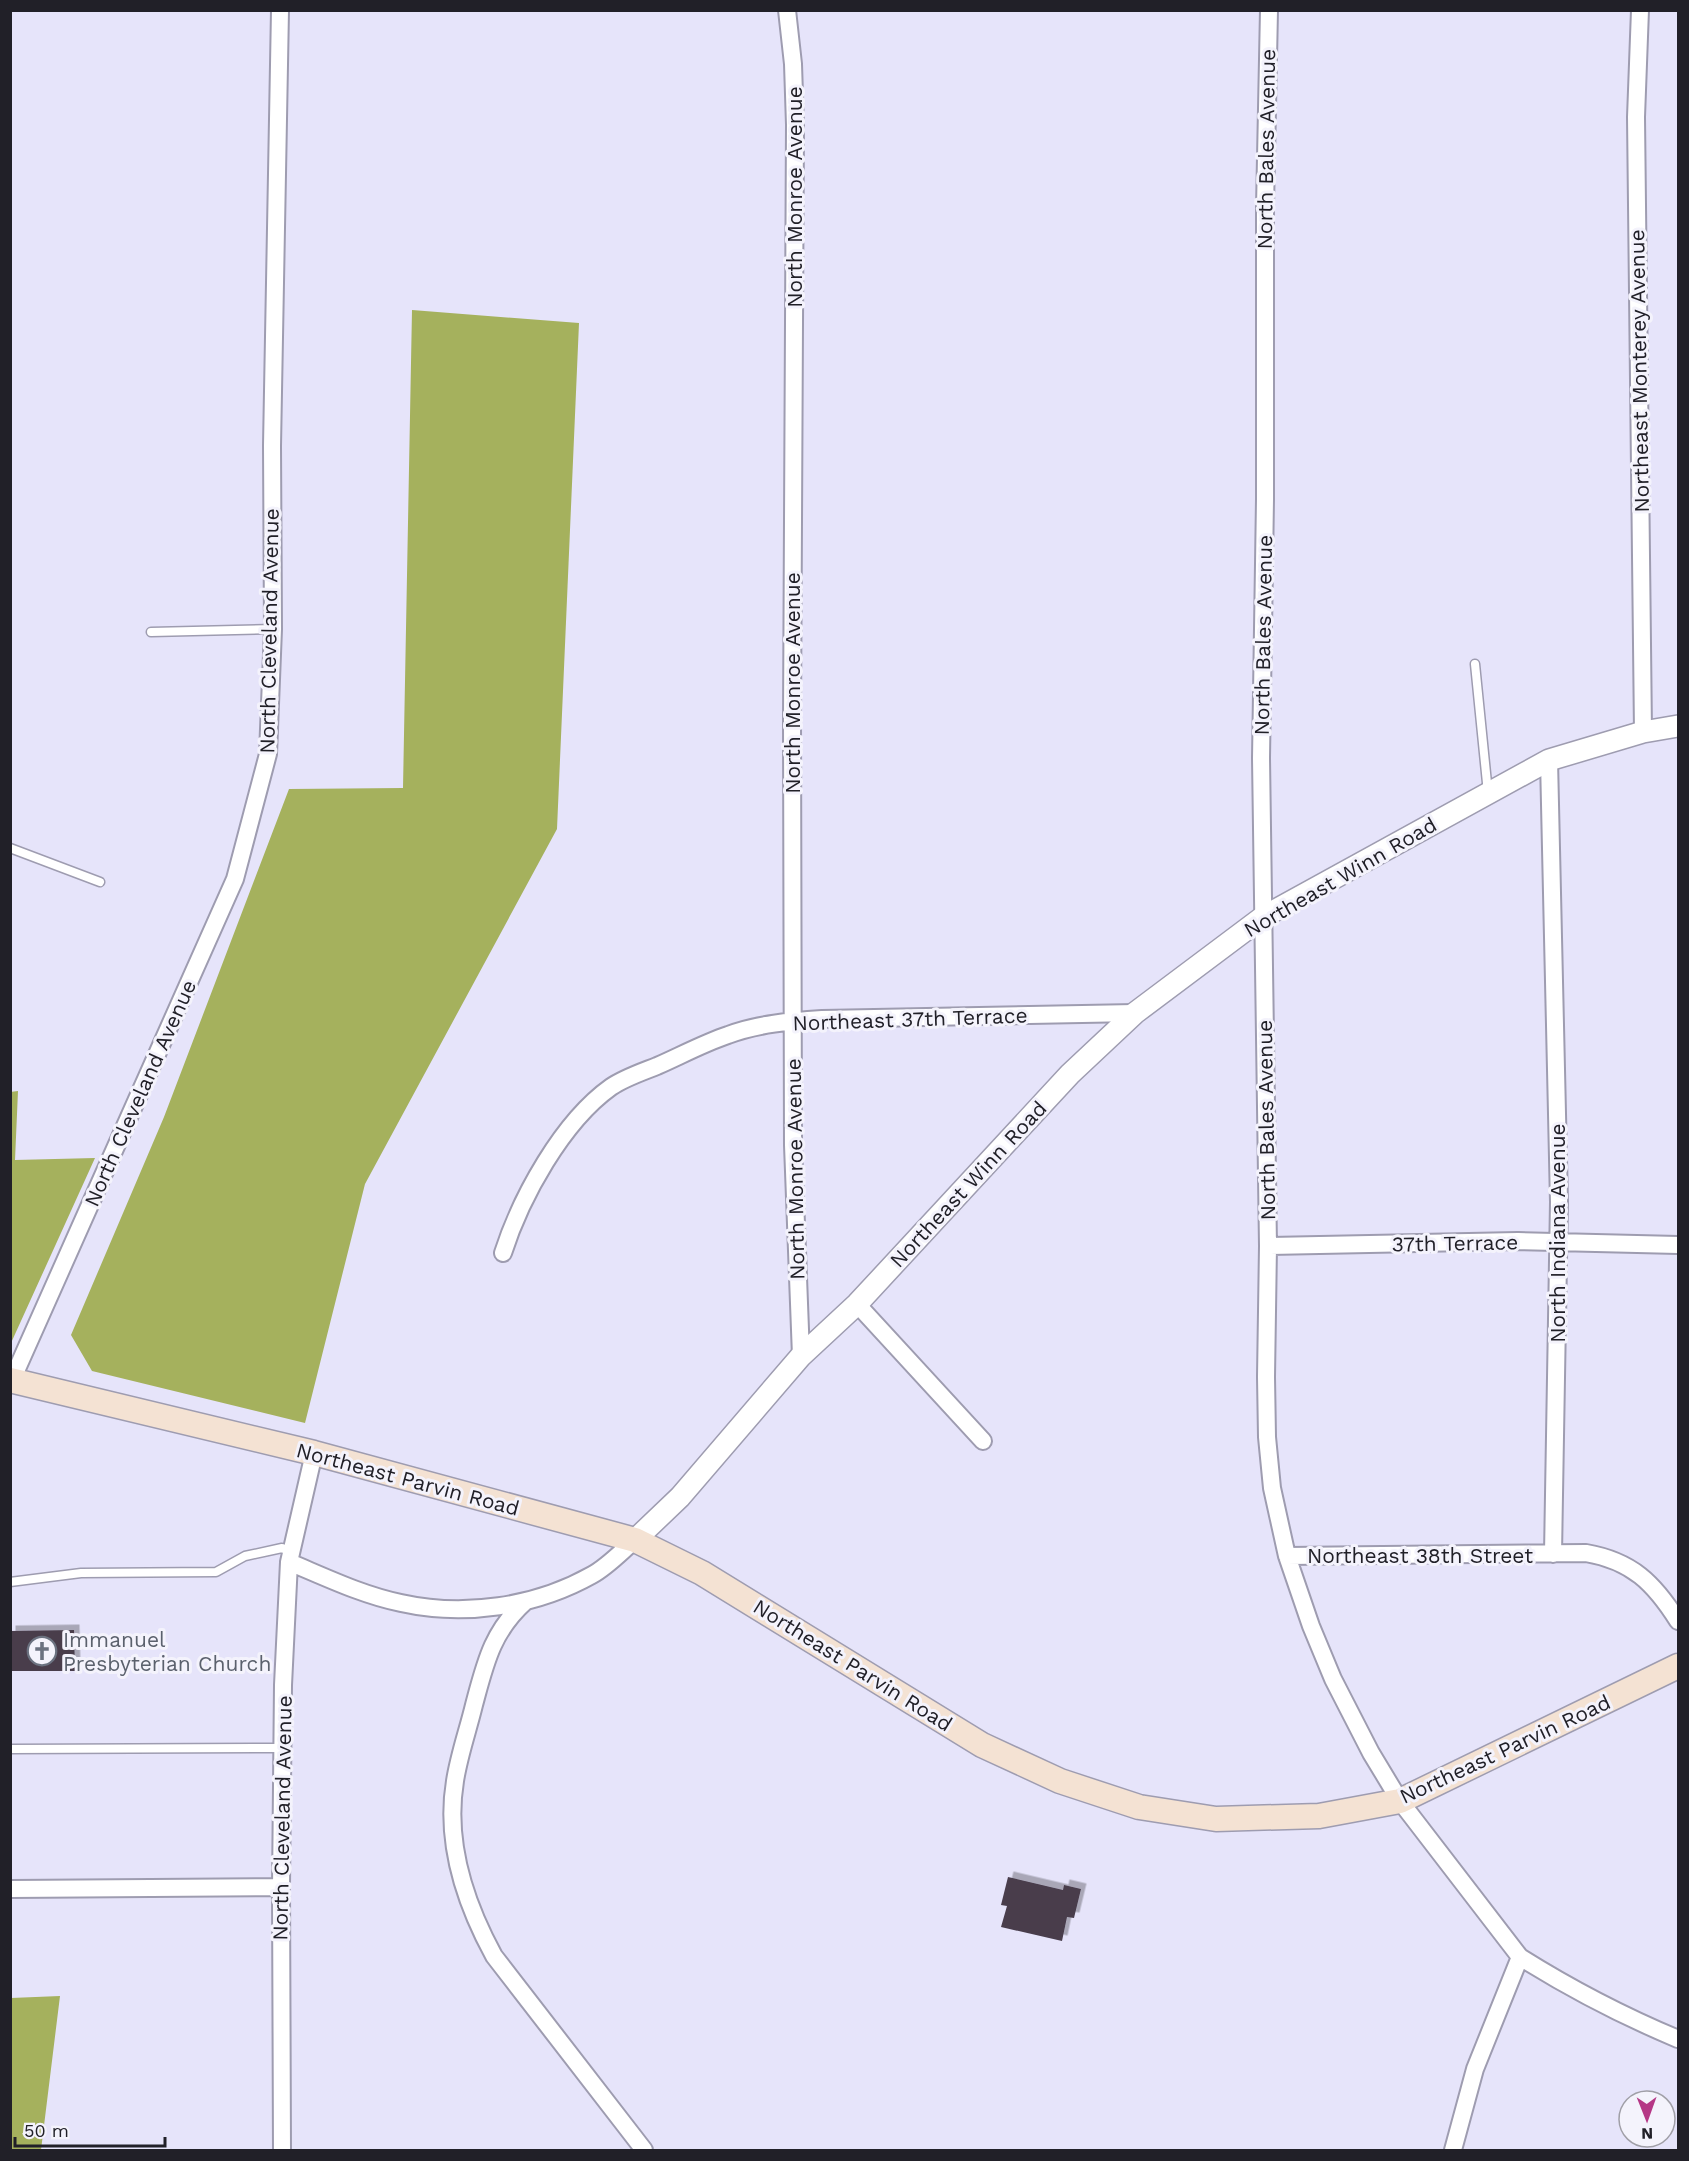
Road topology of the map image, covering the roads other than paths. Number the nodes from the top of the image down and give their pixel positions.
1 (280, 10) edge
2 (787, 10) edge
3 (1269, 10) edge
4 (1640, 10) edge
5 (273, 629) junction
6 (151, 632) dead end
7 (1475, 664) dead end
8 (1678, 726) edge
9 (1643, 732) junction
10 (1549, 759) junction
11 (1488, 793) junction
12 (10, 848) edge
13 (100, 882) dead end
14 (1263, 917) junction
15 (1135, 1013) junction
16 (793, 1021) junction
17 (1558, 1242) junction
18 (1678, 1245) edge
19 (1268, 1246) junction
20 (503, 1253) dead end
21 (857, 1304) junction
22 (801, 1356) junction
23 (11, 1380) edge
24 (982, 1441) dead end
25 (314, 1453) junction
26 (635, 1540) junction
27 (1553, 1554) junction
28 (1287, 1556) junction
29 (290, 1557) junction
30 (10, 1582) edge
31 (526, 1601) junction
32 (1678, 1621) edge
33 (1678, 1666) edge
34 (283, 1748) junction
35 (10, 1749) edge
36 (1400, 1801) junction
37 (281, 1887) junction
38 (10, 1889) edge
39 (1520, 1957) junction
40 (1678, 2039) edge
41 (282, 2151) edge
42 (644, 2151) edge
43 (1453, 2151) edge

1 - 5 street, North Cleveland Avenue
2 - 16 street, North Monroe Avenue
3 - 14 street, North Bales Avenue
4 - 9 street, Northeast Monterey Avenue
5 - 6 lane
5 - 23 street, North Cleveland Avenue
7 - 11 lane
8 - 9 street, Northeast Winn Road
9 - 10 street, Northeast Winn Road
10 - 11 street, Northeast Winn Road
10 - 17 street, North Indiana Avenue
11 - 14 street, Northeast Winn Road
12 - 13 lane
14 - 15 street, Northeast Winn Road
14 - 19 street, North Bales Avenue
15 - 16 street, Northeast 37th Terrace
15 - 21 street, Northeast Winn Road
16 - 20 street, Northeast 37th Terrace
16 - 22 street, North Monroe Avenue
17 - 18 street, 37th Terrace
17 - 19 street, 37th Terrace
17 - 27 street, North Indiana Avenue
19 - 28 street, North Bales Avenue
21 - 22 street, Northeast Winn Road
21 - 24 street
22 - 26 street, Northeast Winn Road
23 - 25 main road, Northeast Parvin Road
25 - 26 main road, Northeast Parvin Road
25 - 29 street, North Cleveland Avenue
26 - 31 street, Northeast Winn Road
26 - 36 main road, Northeast Parvin Road
27 - 28 street, Northeast 38th Street
27 - 32 street
28 - 36 street, North Bales Avenue
29 - 30 lane
29 - 31 street, Northeast Winn Road
29 - 34 street, North Cleveland Avenue
31 - 42 street
33 - 36 main road, Northeast Parvin Road
34 - 35 lane
34 - 37 street, North Cleveland Avenue
36 - 39 street, North Bales Avenue
37 - 38 street
37 - 41 street, North Cleveland Avenue
39 - 40 street
39 - 43 street

